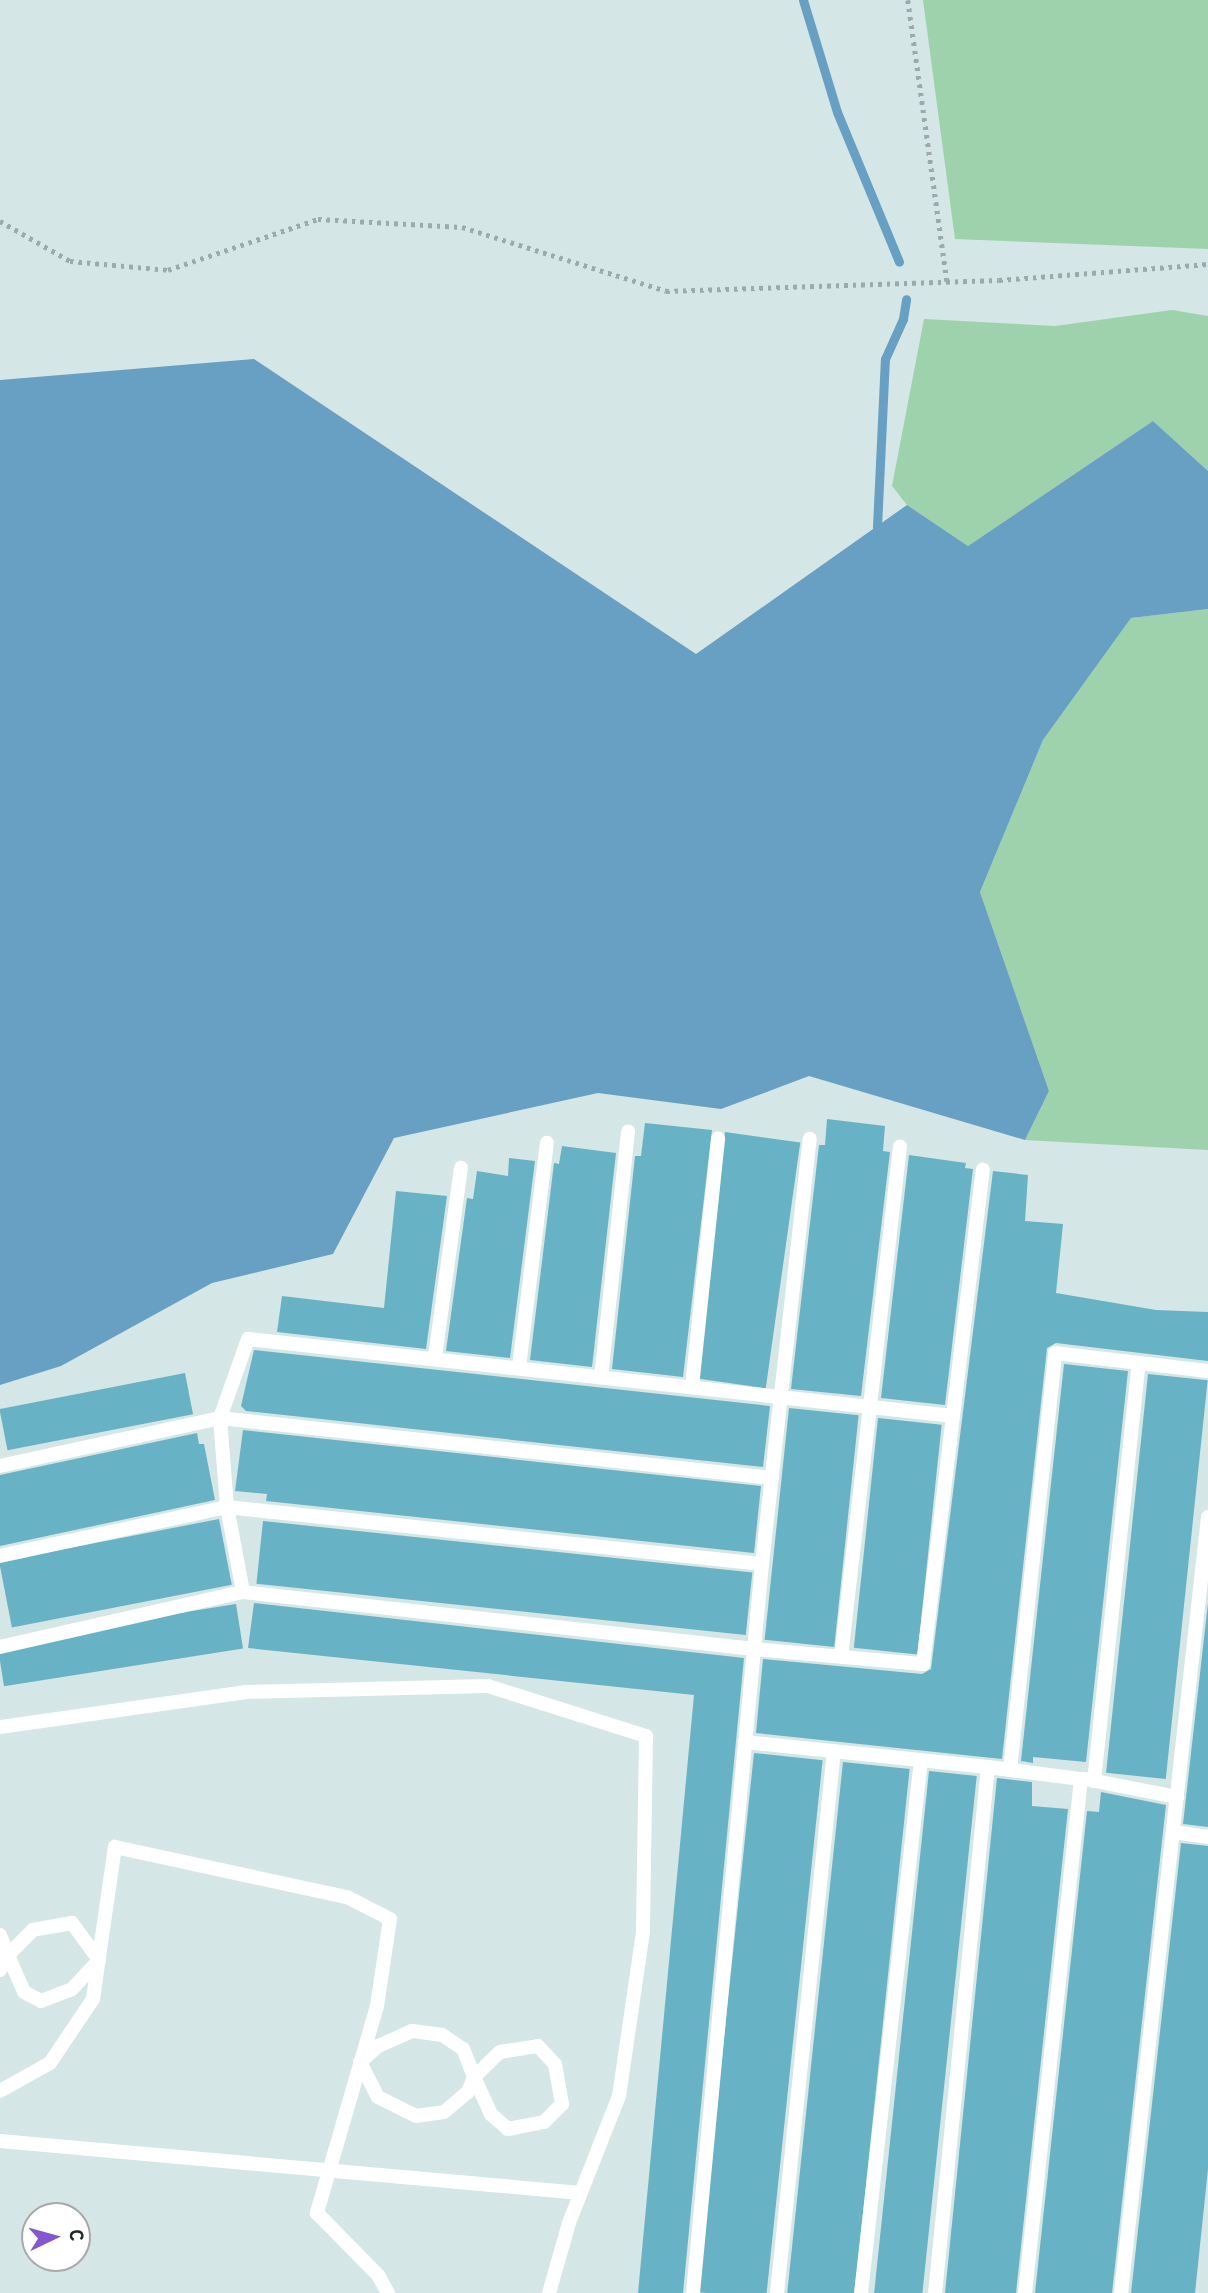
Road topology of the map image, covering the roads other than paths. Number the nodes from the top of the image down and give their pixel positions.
1 (628, 1131) dead end
2 (718, 1138) dead end
3 (810, 1139) dead end
4 (547, 1143) dead end
5 (900, 1146) dead end
6 (461, 1168) dead end
7 (983, 1170) dead end
8 (435, 1357) junction
9 (1139, 1363) junction
10 (519, 1367) junction
11 (1208, 1371) edge
12 (601, 1377) junction
13 (692, 1387) junction
14 (781, 1397) junction
15 (870, 1407) junction
16 (953, 1416) junction
17 (220, 1418) junction
18 (0, 1466) edge
19 (772, 1478) junction
20 (227, 1507) junction
21 (1208, 1517) edge
22 (0, 1556) edge
23 (762, 1564) junction
24 (243, 1592) junction
25 (0, 1647) edge
26 (754, 1649) junction
27 (841, 1657) junction
28 (0, 1727) edge
29 (745, 1742) junction
30 (835, 1751) junction
31 (921, 1760) junction
32 (988, 1767) junction
33 (1010, 1770) junction
34 (1087, 1780) junction
35 (1177, 1797) junction
36 (1173, 1832) junction
37 (1208, 1837) edge
38 (0, 1935) edge
39 (8, 1955) junction
40 (99, 1960) junction
41 (0, 1970) edge
42 (360, 2062) junction
43 (474, 2077) junction
44 (0, 2091) edge
45 (0, 2141) edge
46 (328, 2168) junction
47 (581, 2193) junction
48 (388, 2293) edge
49 (550, 2293) edge
50 (692, 2293) edge
51 (777, 2293) edge
52 (861, 2293) edge
53 (935, 2293) edge
54 (1025, 2293) edge
55 (1121, 2293) edge

1 - 12 lane
2 - 13 lane
3 - 14 lane
4 - 10 lane
5 - 15 lane
6 - 8 lane
7 - 16 lane
8 - 10 lane
8 - 17 lane
9 - 11 lane
9 - 33 lane
9 - 34 lane
10 - 12 lane
12 - 13 lane
13 - 14 lane
14 - 15 lane
14 - 19 lane
15 - 16 lane
15 - 27 lane
16 - 27 lane
17 - 18 lane
17 - 19 lane
17 - 20 lane
19 - 23 lane
20 - 22 lane
20 - 23 lane
20 - 24 lane
21 - 35 lane
23 - 26 lane
24 - 25 lane
24 - 26 lane
26 - 27 lane
26 - 29 lane
28 - 47 lane
29 - 30 lane
29 - 50 lane
30 - 31 lane
30 - 51 lane
31 - 32 lane
31 - 52 lane
32 - 33 lane
32 - 53 lane
33 - 34 lane
34 - 35 lane
34 - 54 lane
35 - 36 lane
36 - 37 lane
36 - 55 lane
38 - 39 lane
39 - 40 lane
39 - 40 lane
39 - 41 lane
40 - 42 lane
40 - 44 lane
42 - 43 lane
42 - 43 lane
42 - 46 lane
43 - 43 lane
45 - 46 lane
46 - 47 lane
46 - 48 lane
47 - 49 lane

